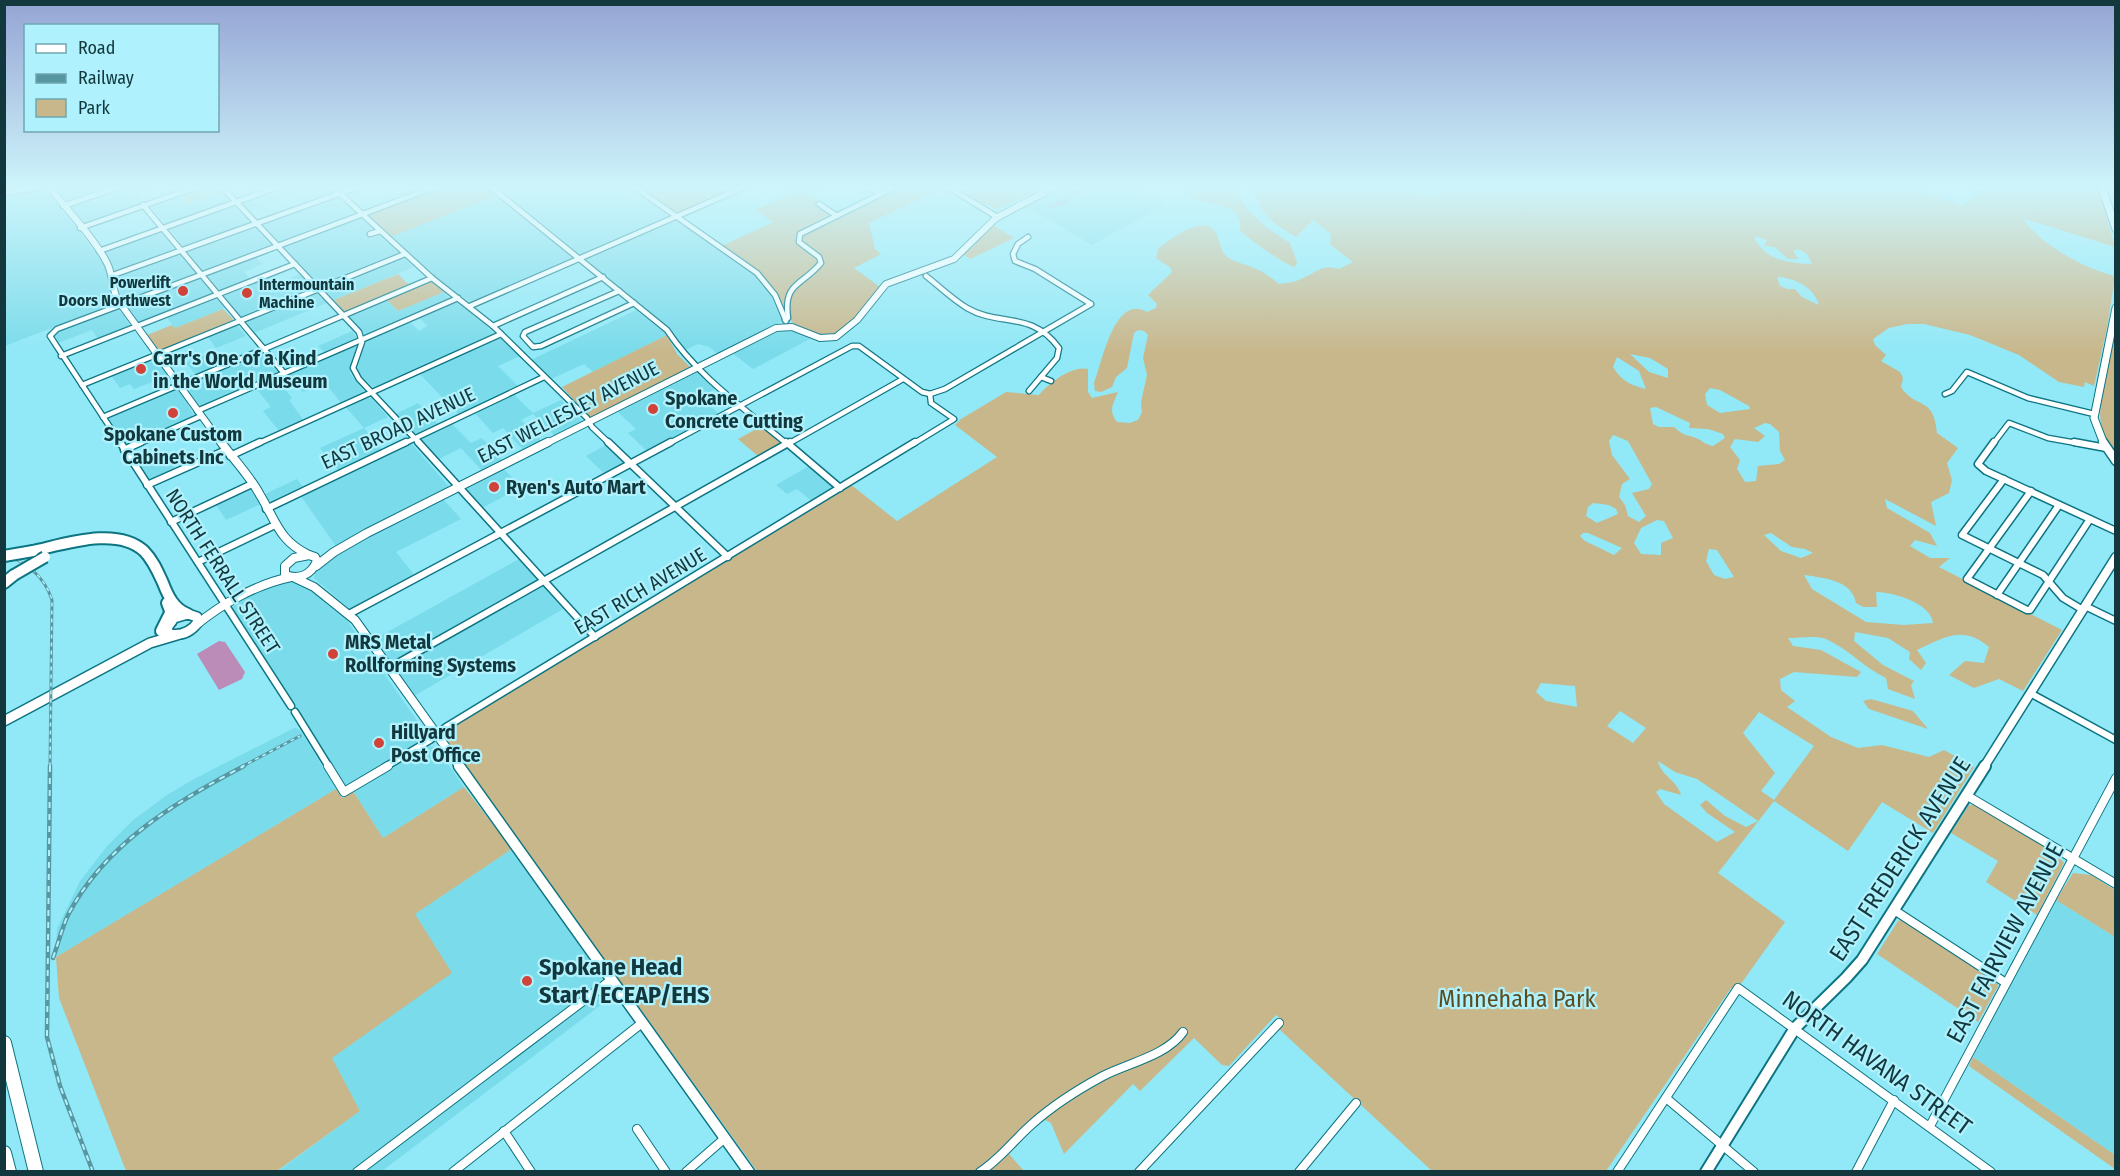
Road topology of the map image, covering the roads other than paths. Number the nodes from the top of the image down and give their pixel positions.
1 (93, 243) edge
2 (120, 243) edge
3 (175, 243) edge
4 (203, 243) edge
5 (276, 243) edge
6 (287, 243) edge
7 (393, 243) edge
8 (562, 243) edge
9 (616, 243) edge
10 (713, 243) edge
11 (800, 243) edge
12 (973, 243) edge
13 (1020, 243) edge
14 (279, 246) junction
15 (99, 250) junction
16 (182, 251) junction
17 (405, 254) junction
18 (581, 258) junction
19 (295, 264) junction
20 (202, 274) junction
21 (113, 275) junction
22 (926, 276) dead end
23 (603, 277) junction
24 (432, 278) junction
25 (319, 289) junction
26 (619, 291) junction
27 (219, 294) junction
28 (458, 298) junction
29 (634, 303) junction
30 (122, 305) junction
31 (470, 306) junction
32 (2115, 308) edge
33 (344, 315) junction
34 (242, 321) junction
35 (786, 323) junction
36 (137, 326) junction
37 (493, 326) junction
38 (1042, 332) junction
39 (501, 334) junction
40 (362, 340) junction
41 (264, 349) junction
42 (159, 354) junction
43 (61, 356) junction
44 (697, 368) junction
45 (284, 373) junction
46 (544, 377) junction
47 (1041, 377) junction
48 (903, 379) junction
49 (1052, 381) dead end
50 (180, 384) junction
51 (82, 385) junction
52 (1029, 391) dead end
53 (371, 393) junction
54 (930, 394) junction
55 (1945, 394) dead end
56 (741, 405) junction
57 (199, 413) junction
58 (2094, 414) junction
59 (103, 417) junction
60 (590, 422) junction
61 (415, 438) junction
62 (787, 444) junction
63 (2106, 448) junction
64 (124, 450) junction
65 (226, 450) junction
66 (230, 456) junction
67 (2115, 461) edge
68 (630, 464) junction
69 (2004, 479) junction
70 (252, 484) junction
71 (147, 485) junction
72 (460, 487) junction
73 (840, 488) junction
74 (2031, 491) junction
75 (2059, 505) junction
76 (675, 507) junction
77 (266, 509) junction
78 (2090, 519) junction
79 (171, 522) junction
80 (277, 527) junction
81 (2115, 531) edge
82 (501, 532) junction
83 (367, 533) junction
84 (1989, 548) junction
85 (310, 555) junction
86 (4, 556) edge
87 (728, 557) junction
88 (2115, 557) edge
89 (198, 562) junction
90 (2019, 563) junction
91 (286, 565) junction
92 (315, 568) junction
93 (293, 577) junction
94 (2049, 580) junction
95 (544, 581) junction
96 (4, 583) edge
97 (1997, 595) junction
98 (237, 599) junction
99 (333, 602) junction
100 (227, 604) junction
101 (2084, 608) junction
102 (217, 610) junction
103 (190, 614) junction
104 (349, 614) junction
105 (2115, 621) edge
106 (167, 626) junction
107 (194, 627) junction
108 (177, 635) junction
109 (595, 637) junction
110 (389, 668) junction
111 (2030, 693) junction
112 (4, 718) edge
113 (437, 734) junction
114 (2115, 740) edge
115 (2115, 778) edge
116 (344, 792) joint
117 (1966, 795) junction
118 (2073, 859) junction
119 (2115, 885) edge
120 (1894, 910) junction
121 (611, 980) junction
122 (2006, 982) junction
123 (642, 1023) junction
124 (1279, 1023) dead end
125 (1795, 1028) junction
126 (1183, 1032) dead end
127 (4, 1043) edge
128 (1666, 1098) junction
129 (1894, 1100) junction
130 (1356, 1103) dead end
131 (1930, 1126) junction
132 (637, 1129) dead end
133 (504, 1131) junction
134 (725, 1138) junction
135 (1722, 1146) junction
136 (4, 1154) edge
137 (9, 1172) edge
138 (36, 1172) edge
139 (357, 1172) edge
140 (453, 1172) edge
141 (531, 1172) edge
142 (666, 1172) edge
143 (686, 1172) edge
144 (749, 1172) edge
145 (980, 1172) edge
146 (1139, 1172) edge
147 (1299, 1172) edge
148 (1617, 1172) edge
149 (1706, 1172) edge
150 (1754, 1172) edge
151 (1856, 1172) edge
152 (1992, 1172) edge

1 - 15 street
2 - 15 street
3 - 16 street
4 - 16 street
5 - 14 street
6 - 14 street
7 - 17 street
8 - 18 street
9 - 18 street
10 - 35 street
11 - 35 street
12 - 35 street
13 - 38 street
14 - 19 street
14 - 20 street
15 - 21 street
16 - 20 street
16 - 21 street
17 - 24 street
17 - 25 street
18 - 23 street
18 - 31 street
19 - 25 street
19 - 27 street
20 - 27 street
20 - 30 street
21 - 30 street
22 - 38 street
23 - 26 street
23 - 37 street
24 - 28 street
24 - 33 street
25 - 33 street
25 - 34 street
26 - 29 street
26 - 29 street
27 - 34 street
27 - 36 street
28 - 31 street
28 - 40 street
29 - 44 street
30 - 36 street
30 - 43 street, NORTH FERRALL STREET
31 - 37 street
32 - 58 main road
33 - 40 street
33 - 41 street
34 - 41 street
34 - 42 street
35 - 44 street, EAST WELLESLEY AVENUE
36 - 42 street
36 - 43 street
37 - 39 street
38 - 47 street
38 - 54 street
39 - 46 street
39 - 53 street
40 - 45 street
40 - 53 street
41 - 45 street
41 - 50 street
42 - 50 street
42 - 51 street
43 - 51 street, NORTH FERRALL STREET
44 - 56 street
44 - 60 street, EAST WELLESLEY AVENUE
45 - 57 street
46 - 60 street
46 - 61 street, EAST BROAD AVENUE
47 - 49 street
47 - 52 street
48 - 54 street
48 - 56 street
48 - 62 street
50 - 57 street
50 - 59 street
51 - 59 street, NORTH FERRALL STREET
53 - 61 street
53 - 66 street
54 - 73 street, EAST RICH AVENUE
55 - 58 street
56 - 62 street
56 - 68 street
57 - 64 street
57 - 65 street
58 - 63 main road
59 - 64 street, NORTH FERRALL STREET
60 - 68 street
60 - 72 street, EAST WELLESLEY AVENUE
61 - 72 street
61 - 77 street, EAST BROAD AVENUE
62 - 73 street
62 - 76 street
63 - 67 main road
63 - 69 street
64 - 71 street, NORTH FERRALL STREET
65 - 66 street
65 - 71 street
66 - 70 street
68 - 76 street
68 - 82 street
69 - 74 street
69 - 84 street
70 - 77 street
70 - 79 street
71 - 79 street, NORTH FERRALL STREET
72 - 82 street
72 - 83 street, EAST WELLESLEY AVENUE
73 - 87 street, EAST RICH AVENUE
74 - 75 street
74 - 84 street
75 - 78 street
75 - 90 street
76 - 87 street
76 - 95 street
77 - 80 street
78 - 81 street
78 - 94 street
79 - 89 street, NORTH FERRALL STREET
80 - 85 street
80 - 89 street
80 - 91 street
82 - 95 street
82 - 104 street
83 - 85 street, EAST WELLESLEY AVENUE
83 - 92 street, EAST WELLESLEY AVENUE
84 - 90 street
84 - 97 street
85 - 91 street, EAST WELLESLEY AVENUE
85 - 92 street
86 - 103 highway, bridge
87 - 109 street, EAST RICH AVENUE
88 - 101 main road, EAST FREDERICK AVENUE
89 - 100 street, NORTH FERRALL STREET
90 - 94 street
90 - 97 street
91 - 93 street
91 - 98 street
92 - 93 street, EAST WELLESLEY AVENUE
92 - 99 street
93 - 98 street
93 - 99 street
94 - 97 street
94 - 101 street
95 - 109 street
95 - 110 street
96 - 106 highway, bridge
98 - 100 street
99 - 104 street
100 - 102 street
100 - 116 street, NORTH FERRALL STREET
101 - 105 street
101 - 111 main road, EAST FREDERICK AVENUE
102 - 103 street
102 - 107 street
103 - 106 main road
103 - 107 main road
104 - 110 street
106 - 108 main road
106 - 112 main road
107 - 108 main road
108 - 112 main road
109 - 113 street, EAST RICH AVENUE
110 - 113 street
111 - 114 street
111 - 117 main road, EAST FREDERICK AVENUE
113 - 116 street, EAST RICH AVENUE
113 - 121 street
115 - 118 street, EAST FAIRVIEW AVENUE
117 - 118 street
117 - 120 main road, EAST FREDERICK AVENUE
118 - 119 street
118 - 122 street, EAST FAIRVIEW AVENUE
120 - 122 street
120 - 125 main road, EAST FREDERICK AVENUE
121 - 123 street
121 - 139 street
122 - 131 street, EAST FAIRVIEW AVENUE
123 - 133 street
123 - 134 street
124 - 146 street
125 - 128 street, NORTH HAVANA STREET
125 - 129 street, NORTH HAVANA STREET
125 - 135 main road, EAST FREDERICK AVENUE
126 - 145 street
127 - 138 highway
128 - 135 street
128 - 148 street
129 - 131 street, NORTH HAVANA STREET
129 - 151 street
130 - 147 street
131 - 152 street, NORTH HAVANA STREET
132 - 142 street
133 - 140 street
133 - 141 street
134 - 143 street
134 - 144 street
135 - 149 main road, EAST FREDERICK AVENUE
135 - 150 street
136 - 137 highway

